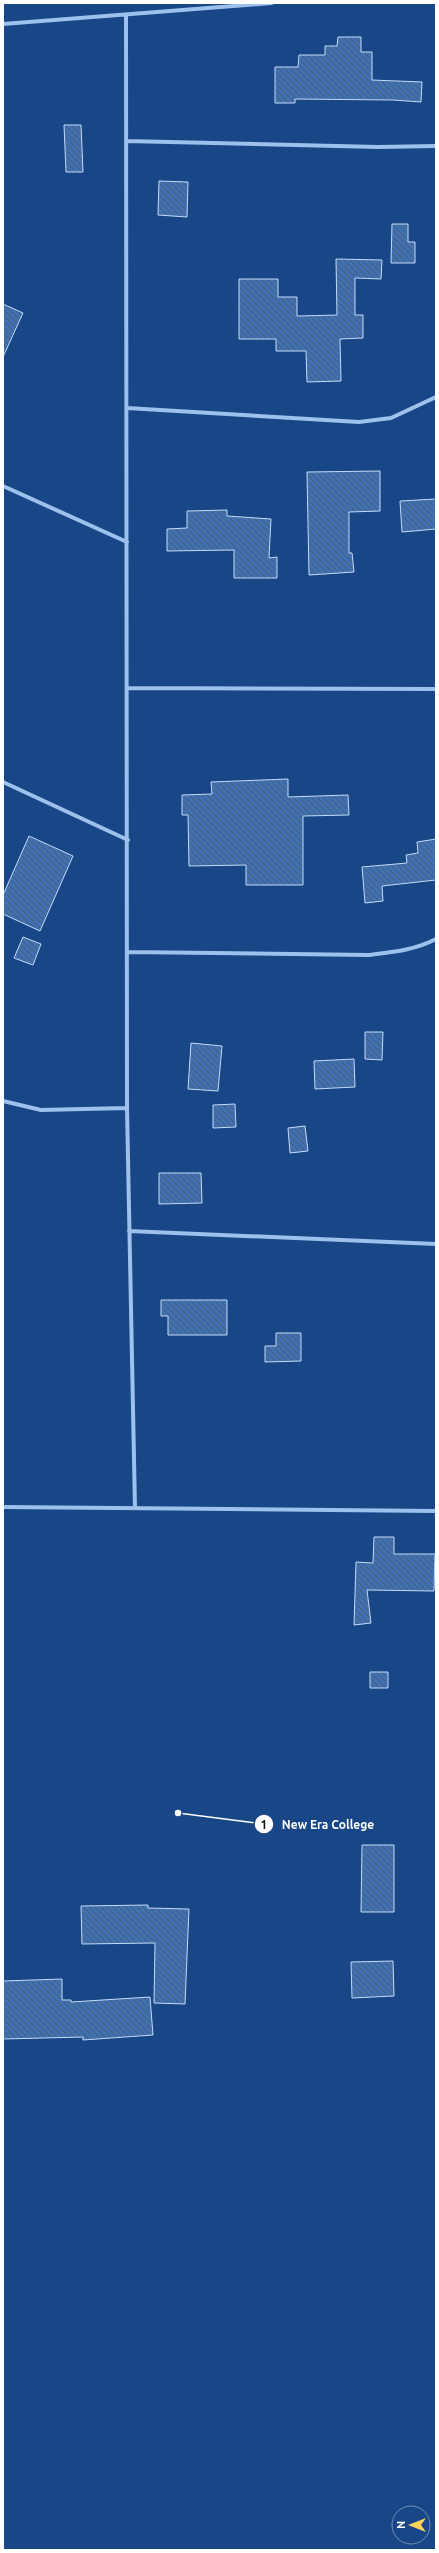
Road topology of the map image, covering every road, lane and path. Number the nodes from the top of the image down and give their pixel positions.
1 (272, 3) edge
2 (126, 15) junction
3 (3, 24) edge
4 (126, 141) junction
5 (436, 146) edge
6 (436, 397) edge
7 (127, 408) junction
8 (3, 486) edge
9 (127, 542) junction
10 (127, 688) junction
11 (436, 688) edge
12 (3, 782) edge
13 (128, 840) junction
14 (436, 939) edge
15 (128, 952) junction
16 (3, 1101) edge
17 (127, 1108) junction
18 (129, 1231) junction
19 (436, 1244) edge
20 (3, 1507) edge
21 (135, 1508) junction
22 (436, 1511) edge

1 - 2 street
2 - 3 street
2 - 4 street
4 - 5 street
4 - 7 street
6 - 7 street
7 - 9 street
8 - 9 street
9 - 10 street
10 - 11 street
10 - 13 street
12 - 13 street
13 - 15 street
14 - 15 street
15 - 17 street
16 - 17 street
17 - 18 street
18 - 19 street
18 - 21 street
20 - 21 street
21 - 22 street

